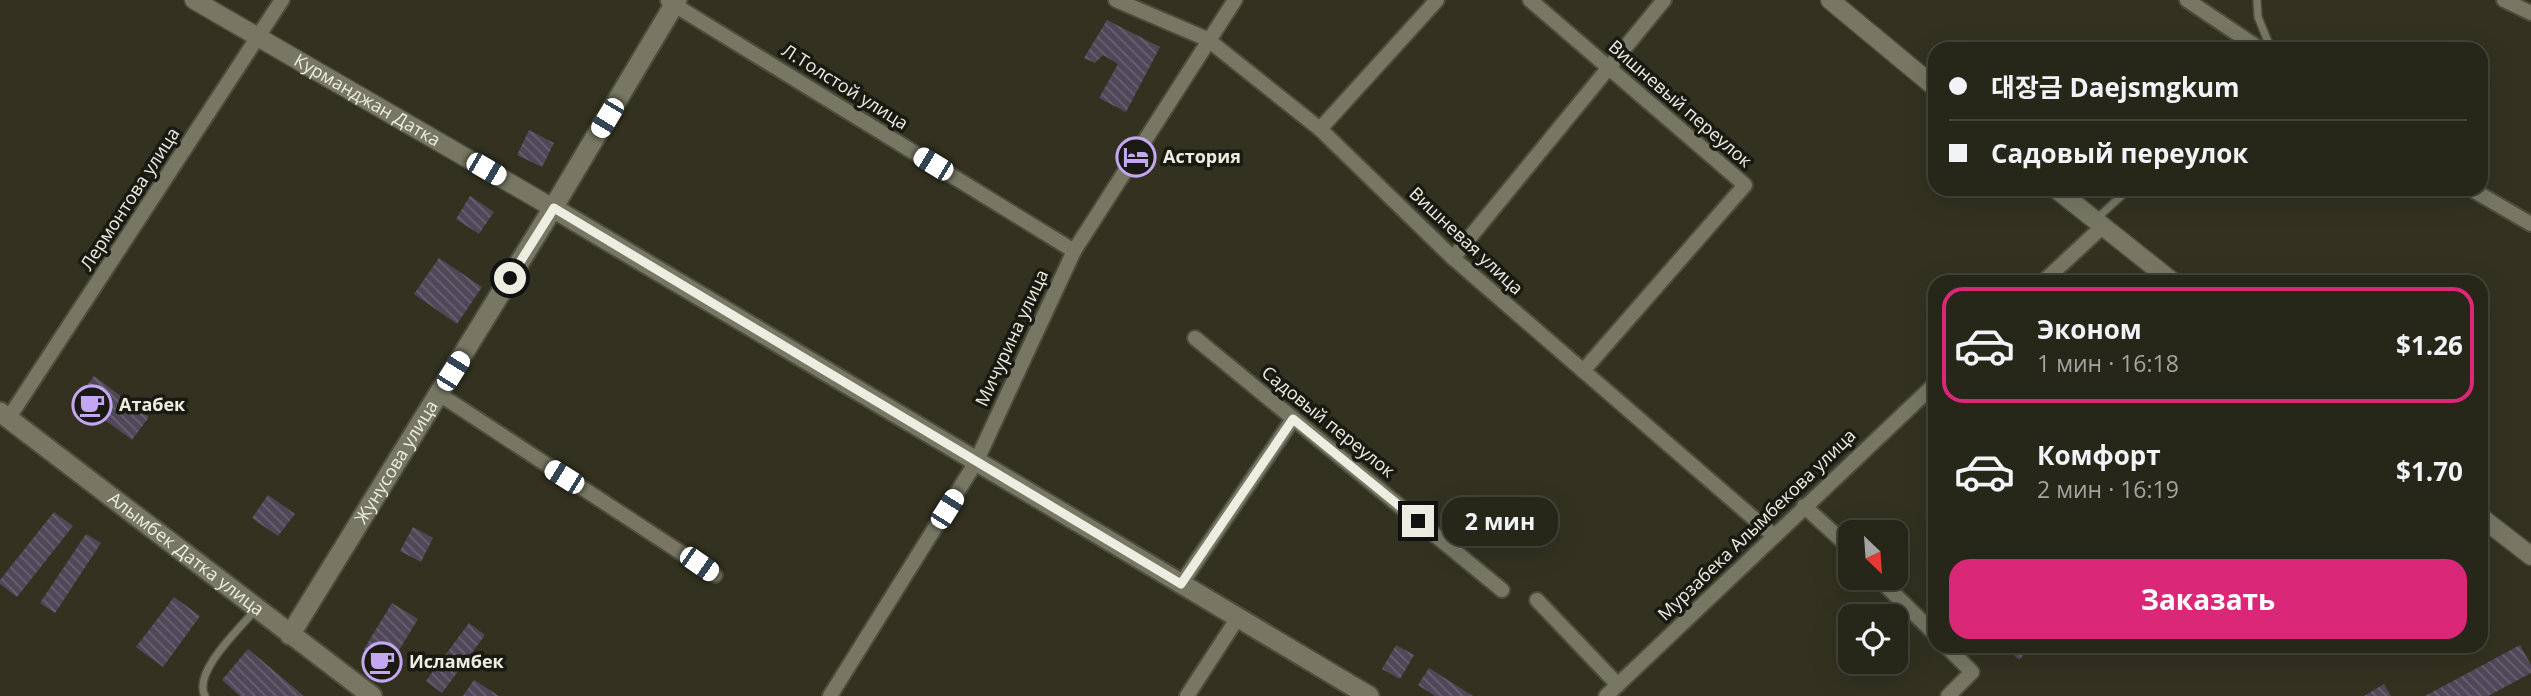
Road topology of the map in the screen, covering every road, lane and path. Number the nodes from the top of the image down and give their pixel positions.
1 (194, 0) edge
2 (282, 0) edge
3 (1116, 0) edge
4 (1234, 0) edge
5 (1437, 0) edge
6 (1530, 0) edge
7 (1664, 0) edge
8 (1830, 0) edge
9 (2188, 0) edge
10 (2257, 0) edge
11 (2504, 0) edge
12 (673, 1) edge
13 (2531, 13) edge
14 (259, 39) junction
15 (1207, 39) junction
16 (2250, 42) edge
17 (2267, 42) edge
18 (1611, 69) junction
19 (1928, 81) edge
20 (1320, 129) junction
21 (2064, 196) edge
22 (2123, 196) edge
23 (2483, 196) edge
24 (554, 208) junction
25 (2098, 224) junction
26 (2531, 224) edge
27 (1074, 251) junction
28 (1452, 258) junction
29 (2050, 275) edge
30 (2164, 275) edge
31 (1195, 338) dead end
32 (1583, 371) junction
33 (1928, 390) edge
34 (439, 394) junction
35 (4, 416) edge
36 (1293, 419) junction
37 (976, 462) junction
38 (1804, 506) junction
39 (2488, 523) edge
40 (1773, 535) junction
41 (1838, 537) edge
42 (2531, 556) edge
43 (715, 575) dead end
44 (1181, 584) junction
45 (1502, 590) dead end
46 (1890, 590) edge
47 (1537, 600) dead end
48 (257, 608) junction
49 (1237, 619) junction
50 (1928, 627) edge
51 (290, 635) junction
52 (1953, 653) edge
53 (1618, 685) junction
54 (205, 696) edge
55 (372, 696) edge
56 (830, 696) edge
57 (1186, 696) edge
58 (1369, 696) edge
59 (1606, 696) edge
60 (1948, 696) edge

1 - 14 street, Курманджан Датка
2 - 14 street, Лермонтова улица
3 - 15 street, Вишневая улица
4 - 15 street, Мичурина улица
5 - 20 street
6 - 18 street, Вишневый переулок
7 - 18 street
8 - 19 street
9 - 16 street
10 - 17 lane
11 - 13 street
12 - 24 main road, Жунусова улица
12 - 27 street, Л.Толстой улица
14 - 24 street, Курманджан Датка
14 - 35 street, Лермонтова улица
15 - 20 street, Вишневая улица
15 - 27 street, Мичурина улица
18 - 28 street
18 - 32 street, Вишневый переулок
20 - 28 street, Вишневая улица
21 - 25 street
22 - 25 lane
23 - 26 street
24 - 34 main road, Жунусова улица
24 - 37 main road, Курманджан Датка
25 - 29 street
25 - 30 street
27 - 37 street, Мичурина улица
28 - 32 street, Вишневая улица
31 - 36 street, Садовый переулок
32 - 40 street, Вишневая улица
33 - 38 street, Мурзабека Алымбекова улица
34 - 43 street
34 - 51 main road, Жунусова улица
35 - 48 main road, Алымбек Датка улица
36 - 44 street
36 - 45 street, Садовый переулок
37 - 44 main road, Курманджан Датка
37 - 56 street, Мичурина улица
38 - 40 street, Мурзабека Алымбекова улица
38 - 41 street
39 - 42 street
40 - 53 street, Мурзабека Алымбекова улица
44 - 49 main road, Курманджан Датка
46 - 50 street
47 - 53 street
48 - 51 main road, Алымбек Датка улица
48 - 54 lane
49 - 57 street
49 - 58 main road, Курманджан Датка
51 - 55 main road, Алымбек Датка улица
52 - 60 street
53 - 59 street, Мурзабека Алымбекова улица

